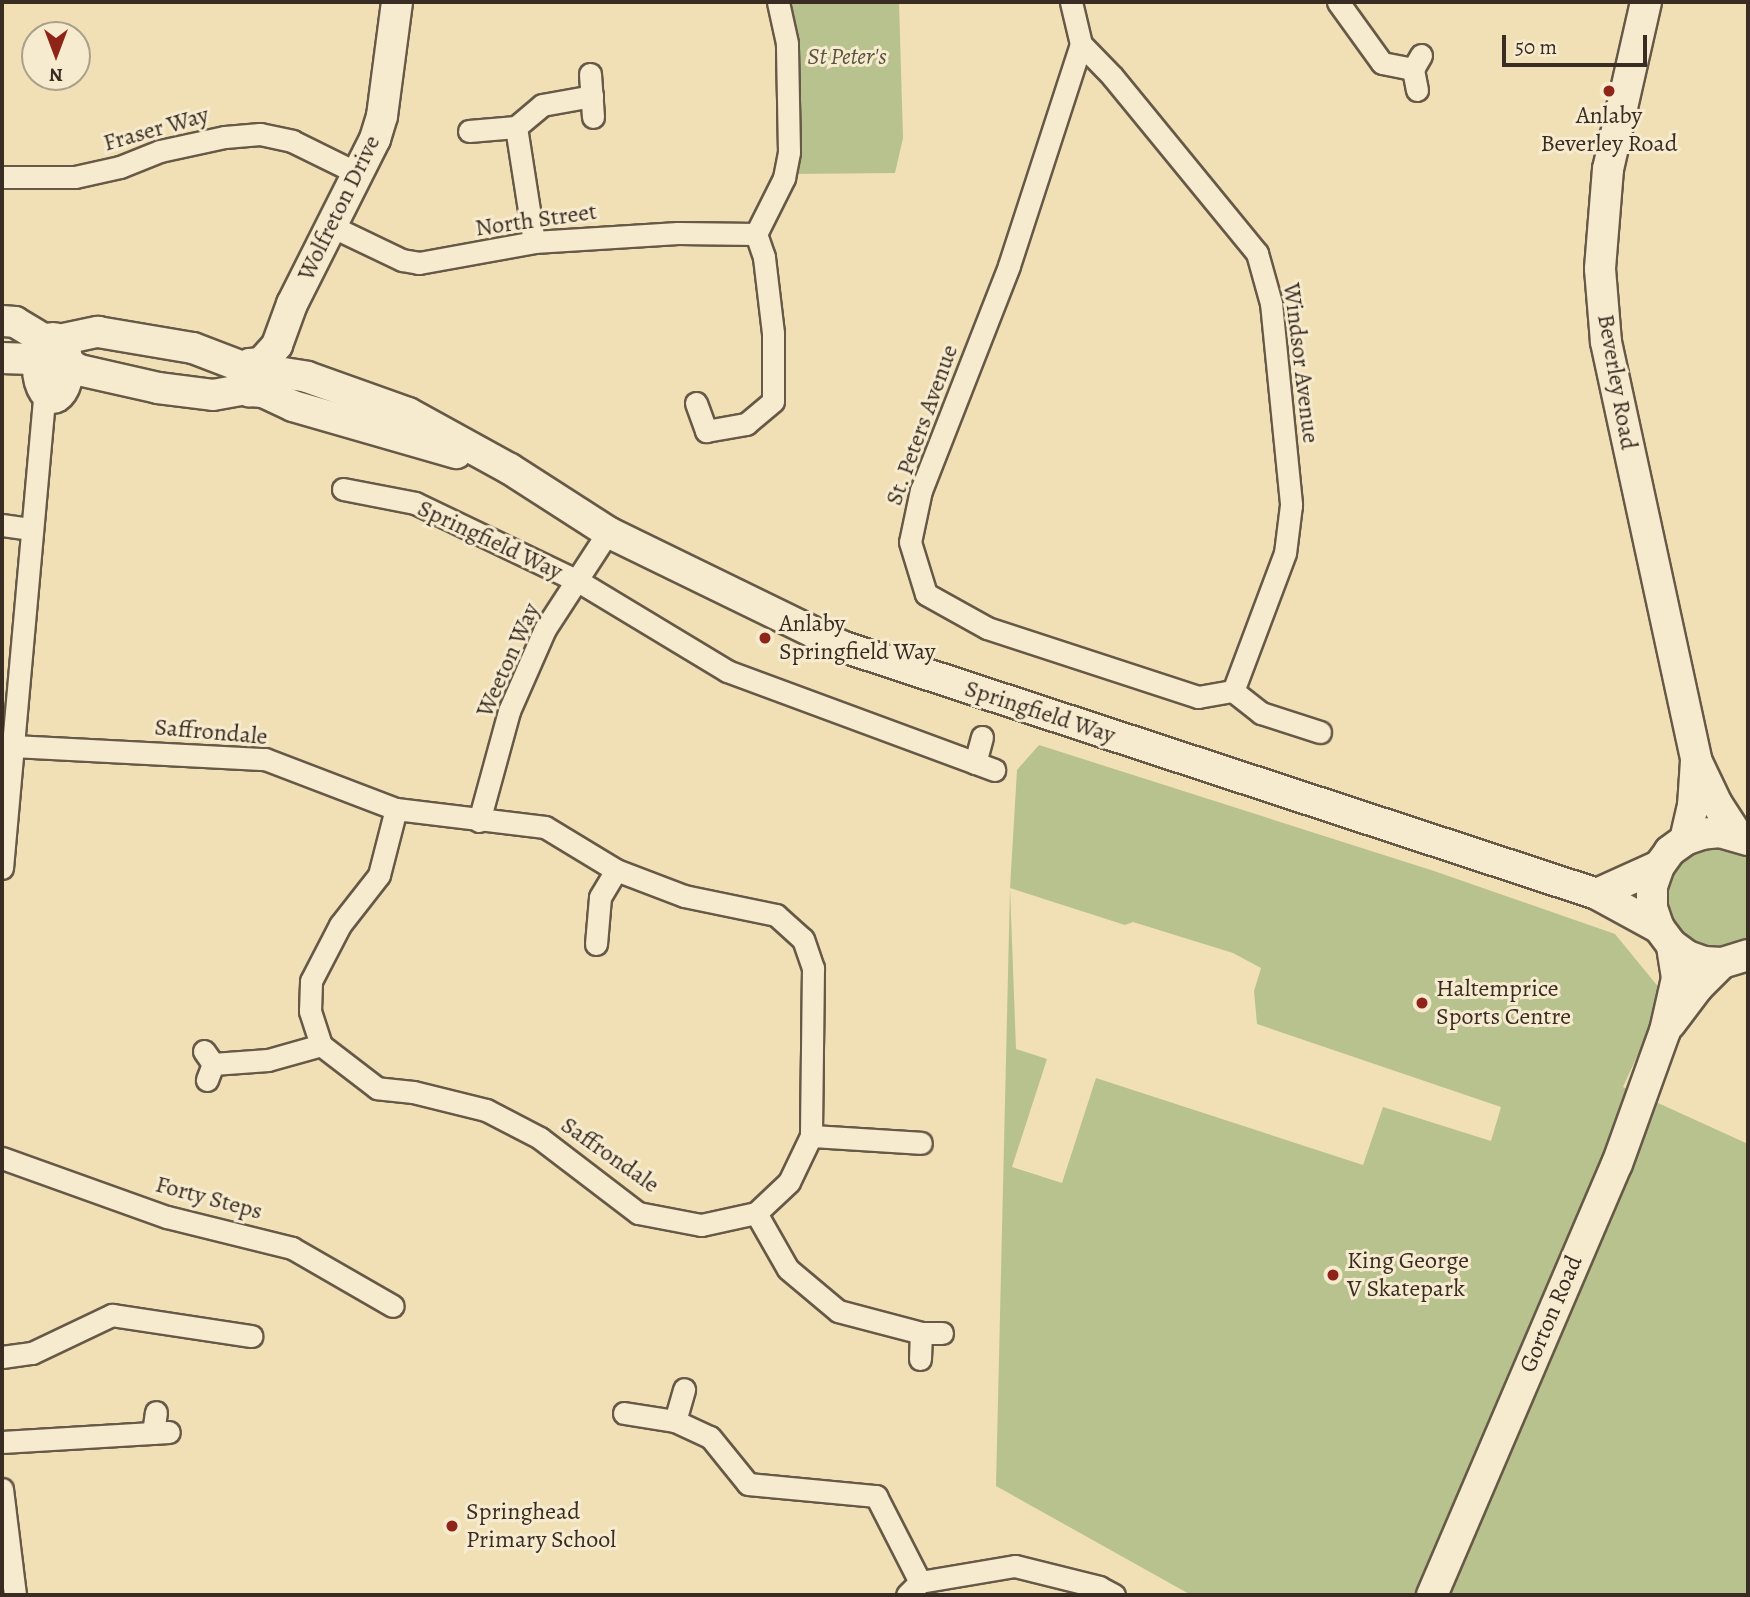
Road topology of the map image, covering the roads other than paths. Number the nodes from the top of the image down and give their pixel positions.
1 (397, 2) edge
2 (778, 2) edge
3 (1071, 2) edge
4 (1338, 2) edge
5 (1646, 2) edge
6 (1081, 44) junction
7 (1417, 72) dead end
8 (592, 96) dead end
9 (516, 127) junction
10 (469, 131) dead end
11 (359, 174) junction
12 (2, 177) edge
13 (331, 226) junction
14 (756, 234) junction
15 (534, 242) junction
16 (2, 321) edge
17 (51, 353) junction
18 (2, 358) edge
19 (257, 377) junction
20 (696, 403) dead end
21 (342, 489) dead end
22 (2, 525) edge
23 (32, 529) junction
24 (608, 532) junction
25 (578, 581) junction
26 (12, 662) edge
27 (1233, 691) junction
28 (1320, 732) dead end
29 (982, 737) dead end
30 (14, 746) junction
31 (1696, 761) junction
32 (396, 809) junction
33 (479, 821) junction
34 (1743, 838) edge
35 (1685, 840) junction
36 (1659, 866) junction
37 (2, 868) edge
38 (615, 870) junction
39 (1597, 894) junction
40 (1665, 937) junction
41 (596, 944) dead end
42 (1735, 959) edge
43 (1665, 1031) junction
44 (321, 1045) junction
45 (208, 1065) dead end
46 (811, 1136) junction
47 (925, 1144) dead end
48 (2, 1158) edge
49 (755, 1213) junction
50 (393, 1306) dead end
51 (251, 1336) dead end
52 (2, 1357) edge
53 (920, 1359) dead end
54 (684, 1389) dead end
55 (624, 1413) dead end
56 (676, 1421) junction
57 (159, 1426) dead end
58 (2, 1442) edge
59 (2, 1489) edge
60 (914, 1589) edge
61 (15, 1595) edge
62 (1114, 1595) edge
63 (1432, 1595) edge

1 - 11 main road, Wolfreton Drive
2 - 14 street
3 - 6 street
4 - 7 street
5 - 31 main road, Beverley Road
6 - 27 street, Windsor Avenue
6 - 27 street, St. Peters Avenue
8 - 9 street
9 - 10 street
9 - 15 street
11 - 12 street, Fraser Way
11 - 13 main road, Wolfreton Drive
13 - 15 street, North Street
13 - 19 main road, Wolfreton Drive
14 - 15 street, North Street
14 - 20 street
16 - 17 main road, Springfield Way
17 - 18 main road, Springfield Way
17 - 19 main road, Springfield Way
17 - 19 main road, Springfield Way
17 - 23 street
19 - 24 main road, Springfield Way
21 - 25 street, Springfield Way
22 - 23 street
23 - 26 street
24 - 25 street, Weeton Way
24 - 39 main road, Springfield Way
25 - 29 street, Springfield Way
25 - 33 street, Weeton Way
26 - 30 street
27 - 28 street
30 - 32 street, Saffrondale
30 - 37 street
31 - 34 main road, Beverley Road
31 - 35 main road, Beverley Road
32 - 33 street, Saffrondale
32 - 44 street
33 - 38 street, Saffrondale
34 - 35 main road
35 - 36 main road
36 - 39 main road
36 - 40 main road, Gorton Road
38 - 41 street
38 - 46 street, Saffrondale
39 - 40 main road, Springfield Way
40 - 42 main road, Springfield Way
40 - 43 main road, Gorton Road
42 - 43 main road, Gorton Road
43 - 63 main road, Gorton Road
44 - 45 street
44 - 49 street, Saffrondale
46 - 47 street
46 - 49 street, Saffrondale
48 - 50 street, Forty Steps
49 - 53 street
51 - 52 street
54 - 56 street
55 - 56 street
56 - 60 street
57 - 58 street
59 - 61 street
60 - 62 street

